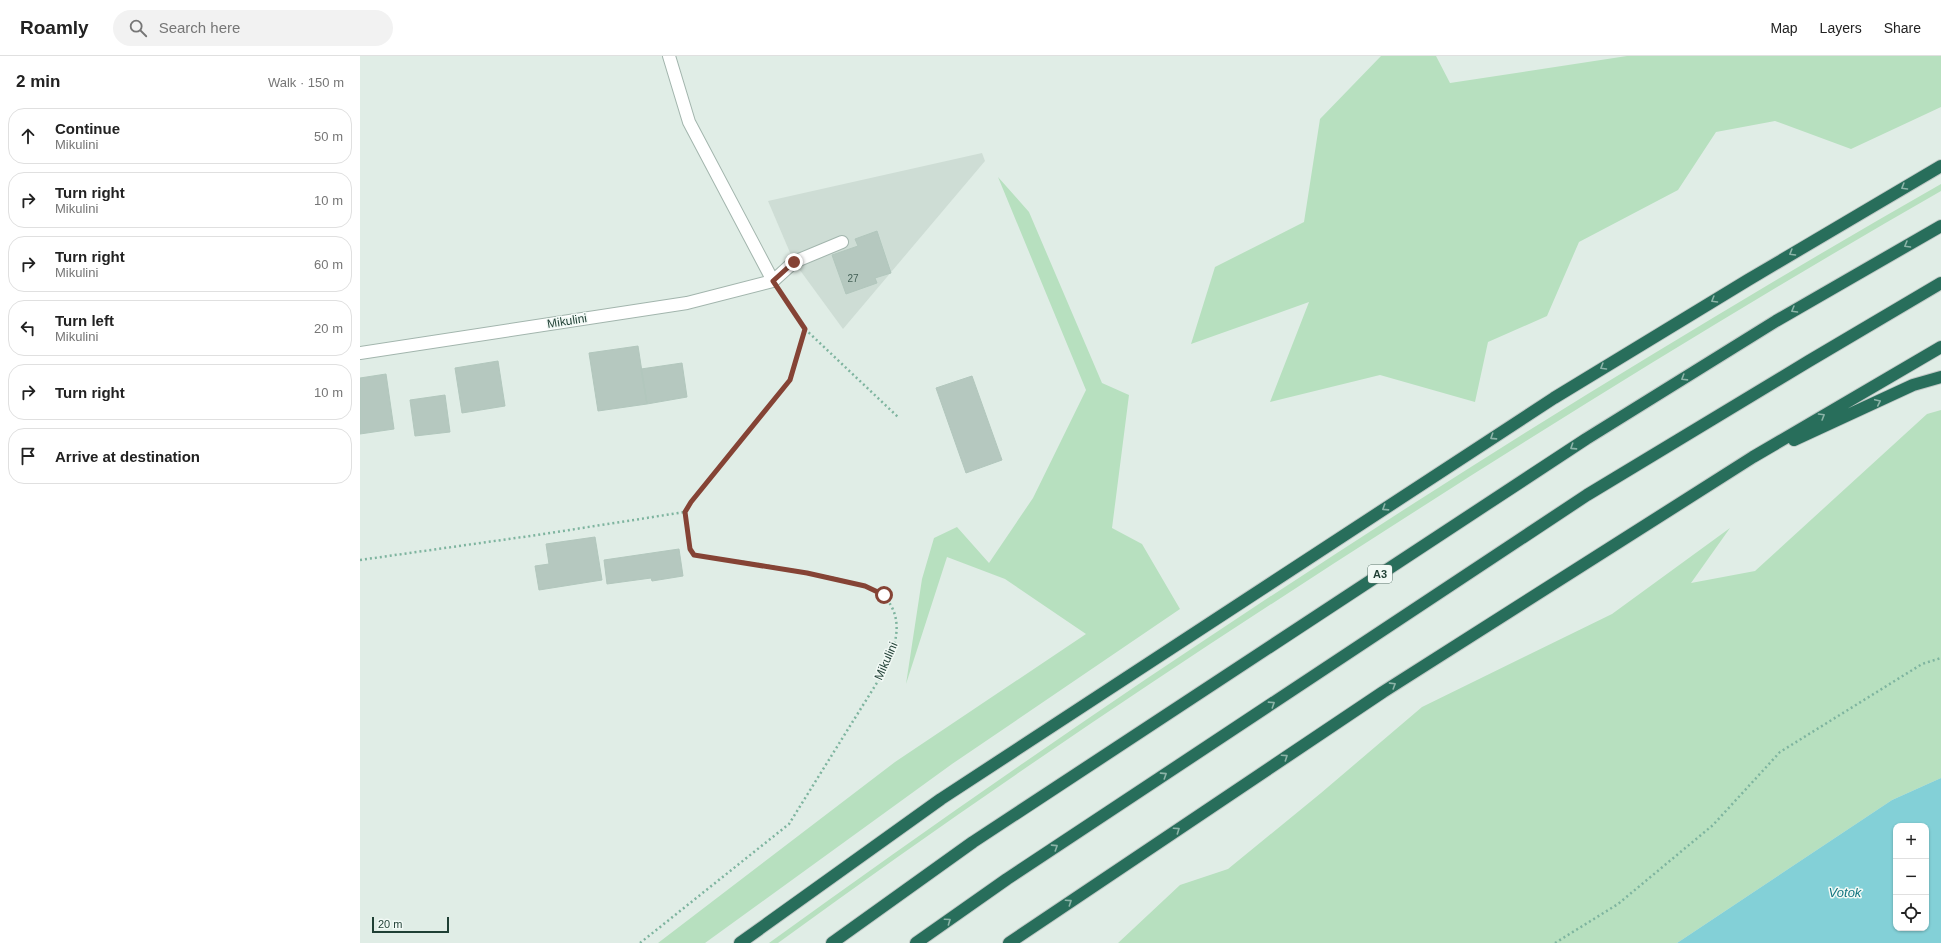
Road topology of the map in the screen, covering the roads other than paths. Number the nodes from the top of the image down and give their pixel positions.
1 (670, 56) edge
2 (1941, 166) edge
3 (1941, 226) edge
4 (842, 242) dead end
5 (773, 281) junction
6 (1941, 283) edge
7 (1941, 346) edge
8 (360, 353) edge
9 (1941, 377) edge
10 (1753, 457) junction
11 (740, 943) edge
12 (832, 943) edge
13 (916, 943) edge
14 (1009, 943) edge

1 - 5 street
2 -> 11 highway
3 -> 12 highway, A3
4 - 5 street
5 - 8 street, Mikulini
13 -> 6 highway
10 -> 7 highway
10 -> 9 highway
14 -> 10 highway

